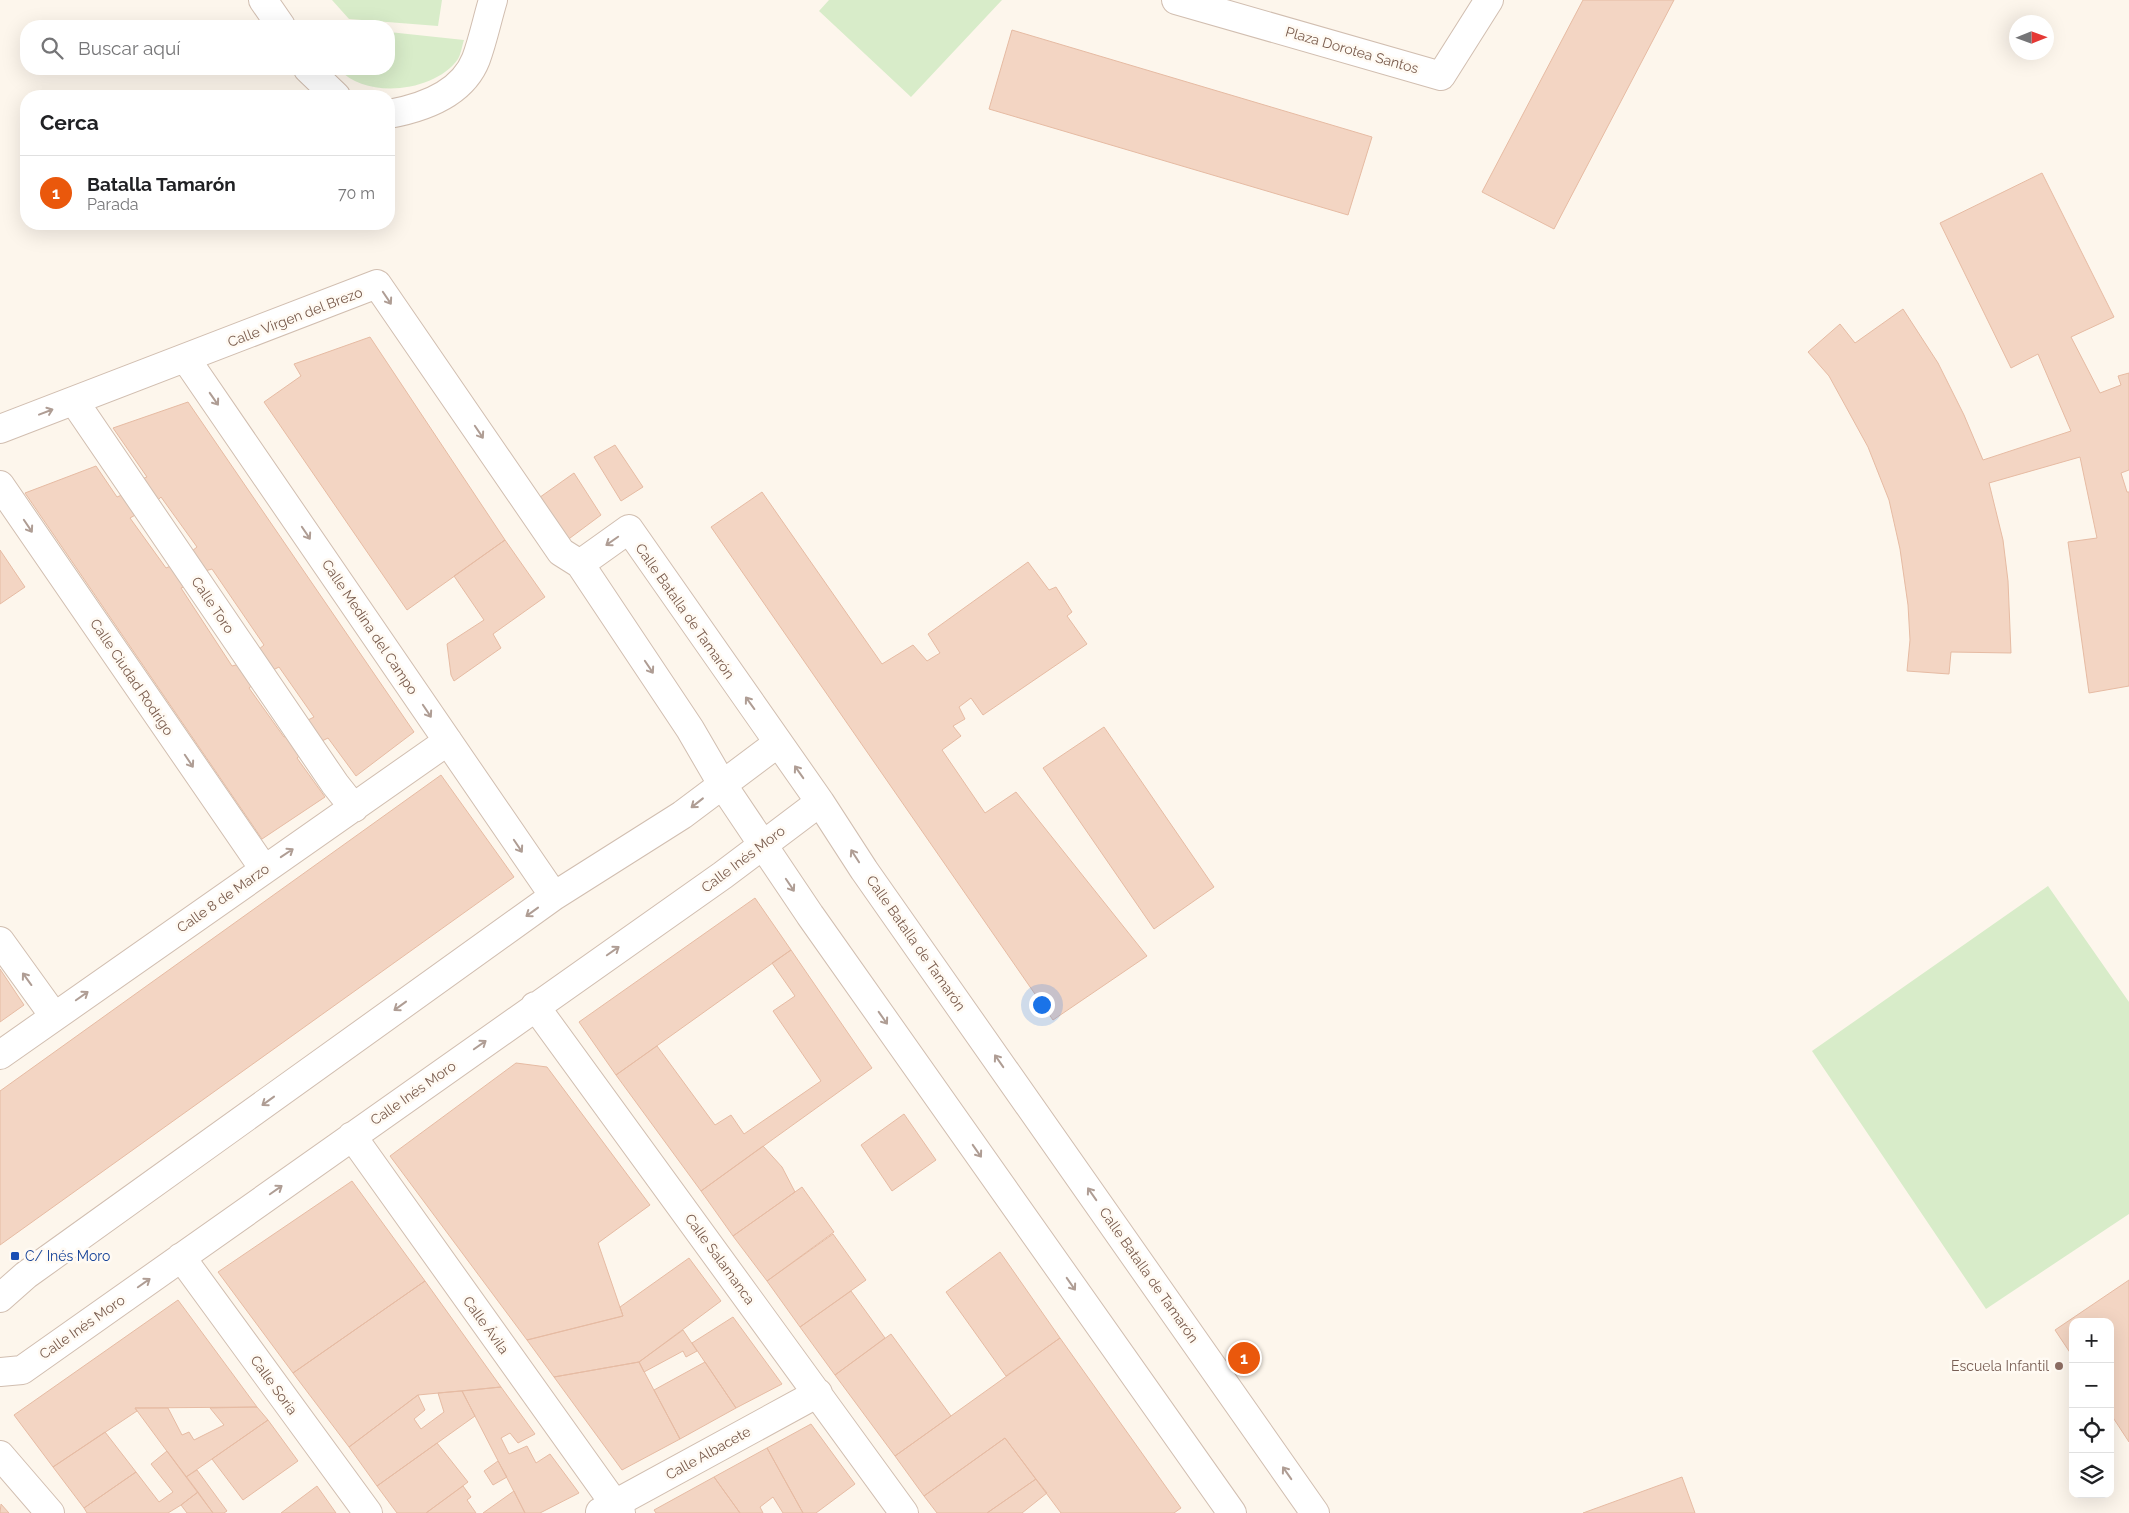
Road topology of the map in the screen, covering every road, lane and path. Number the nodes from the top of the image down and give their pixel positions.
1 (263, 0) edge
2 (492, 0) edge
3 (1176, 0) edge
4 (1489, 0) edge
5 (277, 20) edge
6 (314, 75) edge
7 (330, 90) edge
8 (395, 113) edge
9 (186, 359) junction
10 (74, 401) junction
11 (0, 429) edge
12 (0, 486) edge
13 (580, 564) junction
14 (448, 741) junction
15 (778, 742) junction
16 (722, 784) junction
17 (820, 802) junction
18 (354, 808) junction
19 (762, 845) junction
20 (264, 869) junction
21 (554, 896) junction
22 (0, 941) edge
23 (535, 1006) junction
24 (54, 1016) junction
25 (0, 1055) edge
26 (352, 1136) junction
27 (181, 1257) junction
28 (0, 1298) edge
29 (0, 1372) edge
30 (818, 1393) junction
31 (0, 1455) edge
32 (612, 1510) edge
33 (50, 1513) edge
34 (368, 1513) edge
35 (904, 1513) edge
36 (1232, 1513) edge
37 (1315, 1513) edge

1 - 5 street
2 - 8 street
3 - 4 street, Plaza Dorotea Santos
6 - 7 street
9 - 10 street, Calle Virgen del Brezo
9 -> 13 street, Calle Virgen del Brezo
9 -> 14 street, Calle Medina del Campo
11 -> 10 street, Calle Virgen del Brezo
10 - 18 street, Calle Toro
12 -> 20 street, Calle Ciudad Rodrigo
15 -> 13 street, Calle Batalla de Tamarón
13 -> 16 street
14 - 18 street, Calle 8 de Marzo
14 -> 21 street, Calle Medina del Campo
15 - 16 street
17 -> 15 street, Calle Batalla de Tamarón
16 - 19 street
16 -> 21 street
17 - 19 street, Calle Inés Moro
37 -> 17 street, Calle Batalla de Tamarón
20 -> 18 street, Calle 8 de Marzo
23 -> 19 street, Calle Inés Moro
19 -> 36 street
24 -> 20 street, Calle 8 de Marzo
21 -> 28 street
24 -> 22 street
26 -> 23 street, Calle Inés Moro
23 - 30 street, Calle Salamanca
24 - 25 street, Calle 8 de Marzo
27 -> 26 street, Calle Inés Moro
26 - 32 street, Calle Ávila
29 -> 27 street, Calle Inés Moro
27 - 34 street, Calle Soria
30 - 32 street, Calle Albacete
30 - 35 street, Calle Salamanca
31 - 33 street

